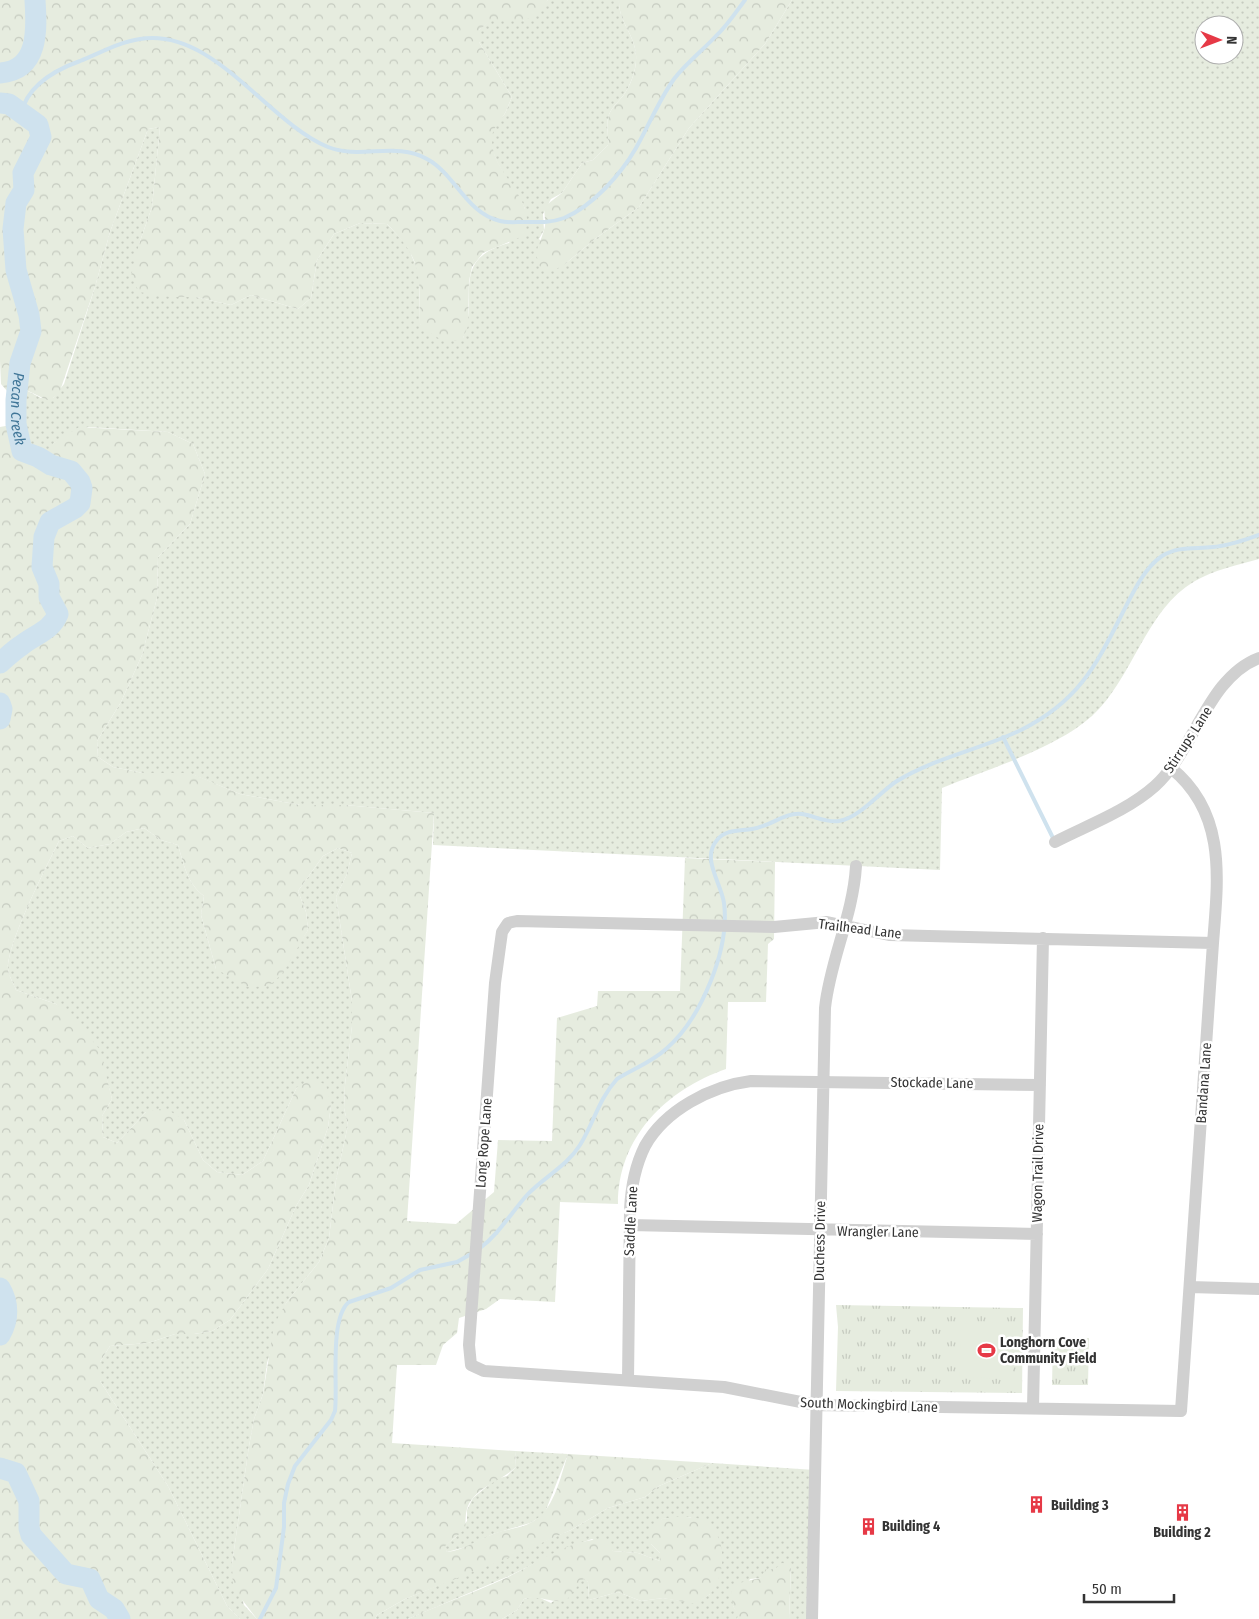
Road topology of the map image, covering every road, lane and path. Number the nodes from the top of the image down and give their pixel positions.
1 (1259, 658) edge
2 (1172, 768) junction
3 (1055, 842) dead end
4 (856, 866) dead end
5 (508, 923) joint
6 (846, 925) junction
7 (1043, 938) junction
8 (1213, 943) junction
9 (824, 1082) junction
10 (1040, 1084) junction
11 (630, 1225) junction
12 (820, 1231) junction
13 (1037, 1234) junction
14 (1190, 1287) junction
15 (1259, 1289) edge
16 (471, 1365) joint
17 (628, 1380) junction
18 (816, 1405) junction
19 (1033, 1408) junction
20 (1181, 1411) joint
21 (812, 1619) edge

1 - 2 street, Stirrups Lane
2 - 3 street, Stirrups Lane
2 - 8 street, Bandana Lane
4 - 6 street, Duchess Drive
5 - 6 street, Trailhead Lane
5 - 16 street, Long Rope Lane
6 - 7 street, Trailhead Lane
6 - 9 street, Duchess Drive
7 - 8 street, Trailhead Lane
7 - 10 street, Wagon Trail Drive
8 - 14 street, Bandana Lane
9 - 10 street, Stockade Lane
9 - 11 street, Saddle Lane
9 - 12 street, Duchess Drive
10 - 13 street, Wagon Trail Drive
11 - 12 street, Wrangler Lane
11 - 17 street, Saddle Lane
12 - 13 street, Wrangler Lane
12 - 18 street, Duchess Drive
13 - 19 street, Wagon Trail Drive
14 - 15 street
14 - 20 street, Bandana Lane
16 - 17 street, South Mockingbird Lane
17 - 18 street, South Mockingbird Lane
18 - 19 street, South Mockingbird Lane
18 - 21 street, Duchess Drive
19 - 20 street, South Mockingbird Lane

